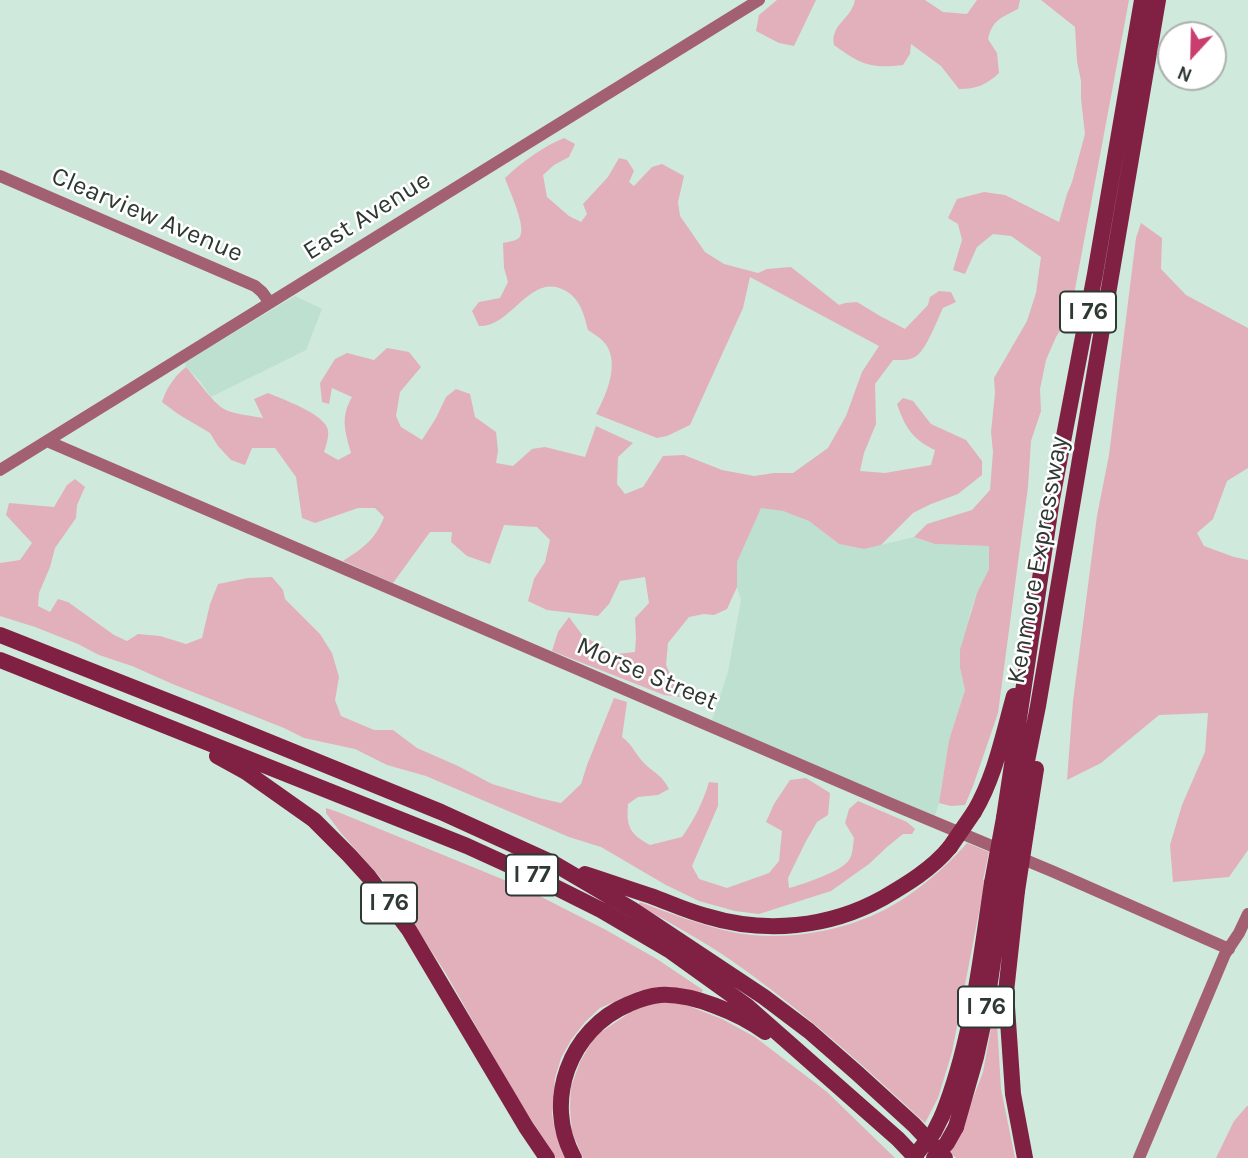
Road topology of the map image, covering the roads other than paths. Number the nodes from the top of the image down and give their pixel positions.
1 (759, 0) edge
2 (1142, 0) edge
3 (1158, 0) edge
4 (0, 176) edge
5 (270, 303) junction
6 (47, 441) junction
7 (0, 470) edge
8 (1033, 623) junction
9 (0, 635) edge
10 (0, 660) edge
11 (153, 722) junction
12 (1016, 822) junction
13 (553, 863) junction
14 (1004, 887) junction
15 (1248, 914) edge
16 (1229, 949) junction
17 (864, 1109) junction
18 (547, 1158) edge
19 (575, 1158) edge
20 (914, 1158) edge
21 (934, 1158) edge
22 (945, 1158) edge
23 (1025, 1158) edge
24 (1139, 1158) edge

1 - 5 street, East Avenue
2 - 8 highway, Kenmore Expressway / I 76
3 - 12 highway, Kenmore Expressway / I 76
4 - 5 street, Clearview Avenue
5 - 6 street, East Avenue
6 - 7 street, East Avenue
6 - 16 street, Morse Street
8 - 12 highway
8 - 13 highway, I 76, bridge
9 - 13 highway, I 76
10 - 11 highway, I 76
11 - 17 highway, I 77
11 - 18 highway, I 76
12 - 14 highway, bridge
12 - 14 highway, bridge
13 - 22 highway, I 77
14 - 20 highway, bridge
14 - 21 highway, I 76, bridge
14 - 23 highway
15 - 16 street
16 - 24 street
17 - 19 highway
17 - 20 highway, I 77

